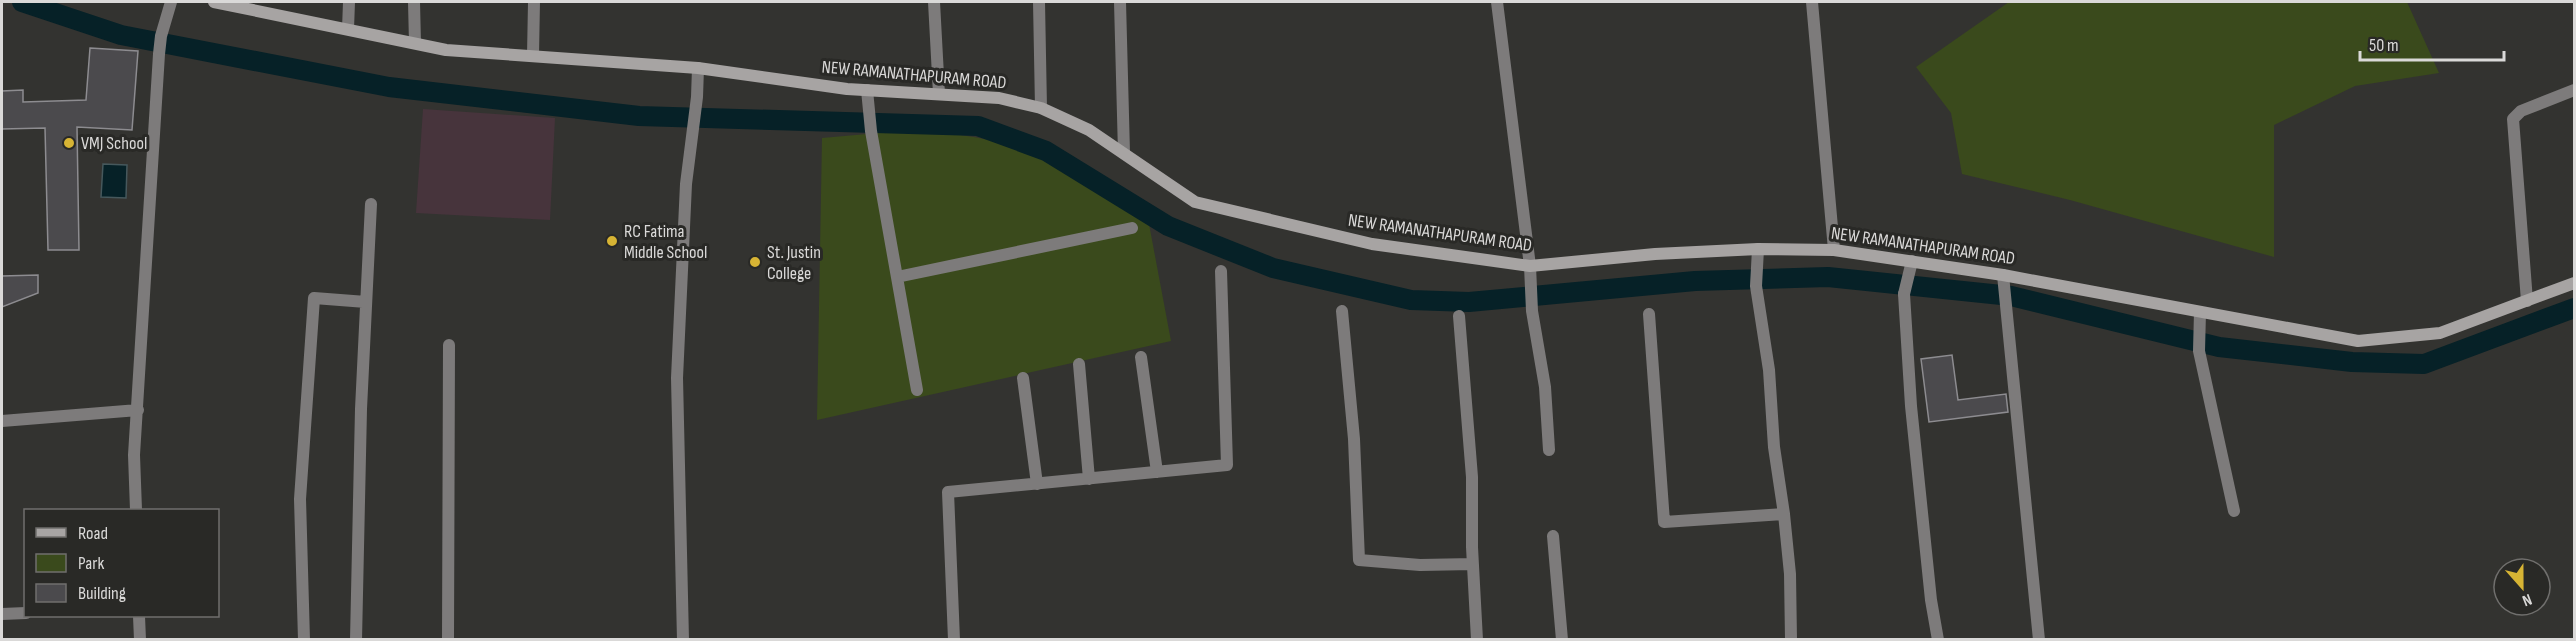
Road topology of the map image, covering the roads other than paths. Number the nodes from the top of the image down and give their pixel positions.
1 (171, 2) edge
2 (215, 2) edge
3 (349, 2) edge
4 (414, 2) edge
5 (534, 2) edge
6 (934, 2) edge
7 (1039, 2) edge
8 (1120, 2) edge
9 (1497, 2) edge
10 (1812, 2) edge
11 (348, 29) junction
12 (416, 43) junction
13 (533, 55) junction
14 (698, 68) junction
15 (867, 90) junction
16 (2574, 90) edge
17 (939, 94) junction
18 (1041, 108) junction
19 (1124, 153) junction
20 (371, 204) dead end
21 (1132, 228) dead end
22 (1758, 249) junction
23 (1834, 250) junction
24 (1912, 261) junction
25 (1530, 266) junction
26 (1221, 271) dead end
27 (2002, 275) junction
28 (897, 277) junction
29 (2574, 283) edge
30 (2528, 301) junction
31 (366, 302) junction
32 (1342, 311) dead end
33 (2200, 312) junction
34 (1649, 314) dead end
35 (1459, 316) dead end
36 (449, 345) dead end
37 (1142, 357) dead end
38 (1079, 364) dead end
39 (1023, 378) dead end
40 (917, 390) dead end
41 (138, 410) junction
42 (2, 421) edge
43 (1550, 450) dead end
44 (1157, 472) junction
45 (1089, 479) junction
46 (1037, 484) junction
47 (136, 509) edge
48 (2234, 511) dead end
49 (1785, 514) junction
50 (1553, 536) dead end
51 (1473, 564) junction
52 (24, 613) edge
53 (2, 614) edge
54 (139, 617) edge
55 (140, 639) edge
56 (304, 639) edge
57 (356, 639) edge
58 (448, 639) edge
59 (683, 639) edge
60 (954, 639) edge
61 (1477, 639) edge
62 (1562, 639) edge
63 (1791, 639) edge
64 (1938, 639) edge
65 (2039, 639) edge

1 - 41 street
2 - 11 main road, NEW RAMANATHAPURAM ROAD
3 - 11 street
4 - 12 street
5 - 13 street
6 - 17 street
7 - 18 street
8 - 19 street
9 - 25 street
10 - 23 street
11 - 12 main road, NEW RAMANATHAPURAM ROAD
12 - 13 main road, NEW RAMANATHAPURAM ROAD
13 - 14 main road, NEW RAMANATHAPURAM ROAD
14 - 15 main road, NEW RAMANATHAPURAM ROAD
14 - 59 street
15 - 17 main road, NEW RAMANATHAPURAM ROAD
15 - 28 street
16 - 30 street
17 - 18 main road, NEW RAMANATHAPURAM ROAD
18 - 19 main road, NEW RAMANATHAPURAM ROAD
19 - 25 main road, NEW RAMANATHAPURAM ROAD
20 - 31 street
21 - 28 street
22 - 23 main road, NEW RAMANATHAPURAM ROAD
22 - 25 main road, NEW RAMANATHAPURAM ROAD
22 - 49 street
23 - 24 main road, NEW RAMANATHAPURAM ROAD
24 - 27 main road, NEW RAMANATHAPURAM ROAD
24 - 64 street
25 - 43 street
26 - 44 street
27 - 33 main road, NEW RAMANATHAPURAM ROAD
27 - 65 street
28 - 40 street
29 - 30 main road, NEW RAMANATHAPURAM ROAD
30 - 33 main road, NEW RAMANATHAPURAM ROAD
31 - 56 street
31 - 57 street
32 - 51 street
33 - 48 street
34 - 49 street
35 - 51 street
36 - 58 street
37 - 44 street
38 - 45 street
39 - 46 street
41 - 42 street
41 - 47 street
44 - 45 street
45 - 46 street
46 - 60 street
49 - 63 street
50 - 62 street
51 - 61 street
52 - 53 street
54 - 55 street

